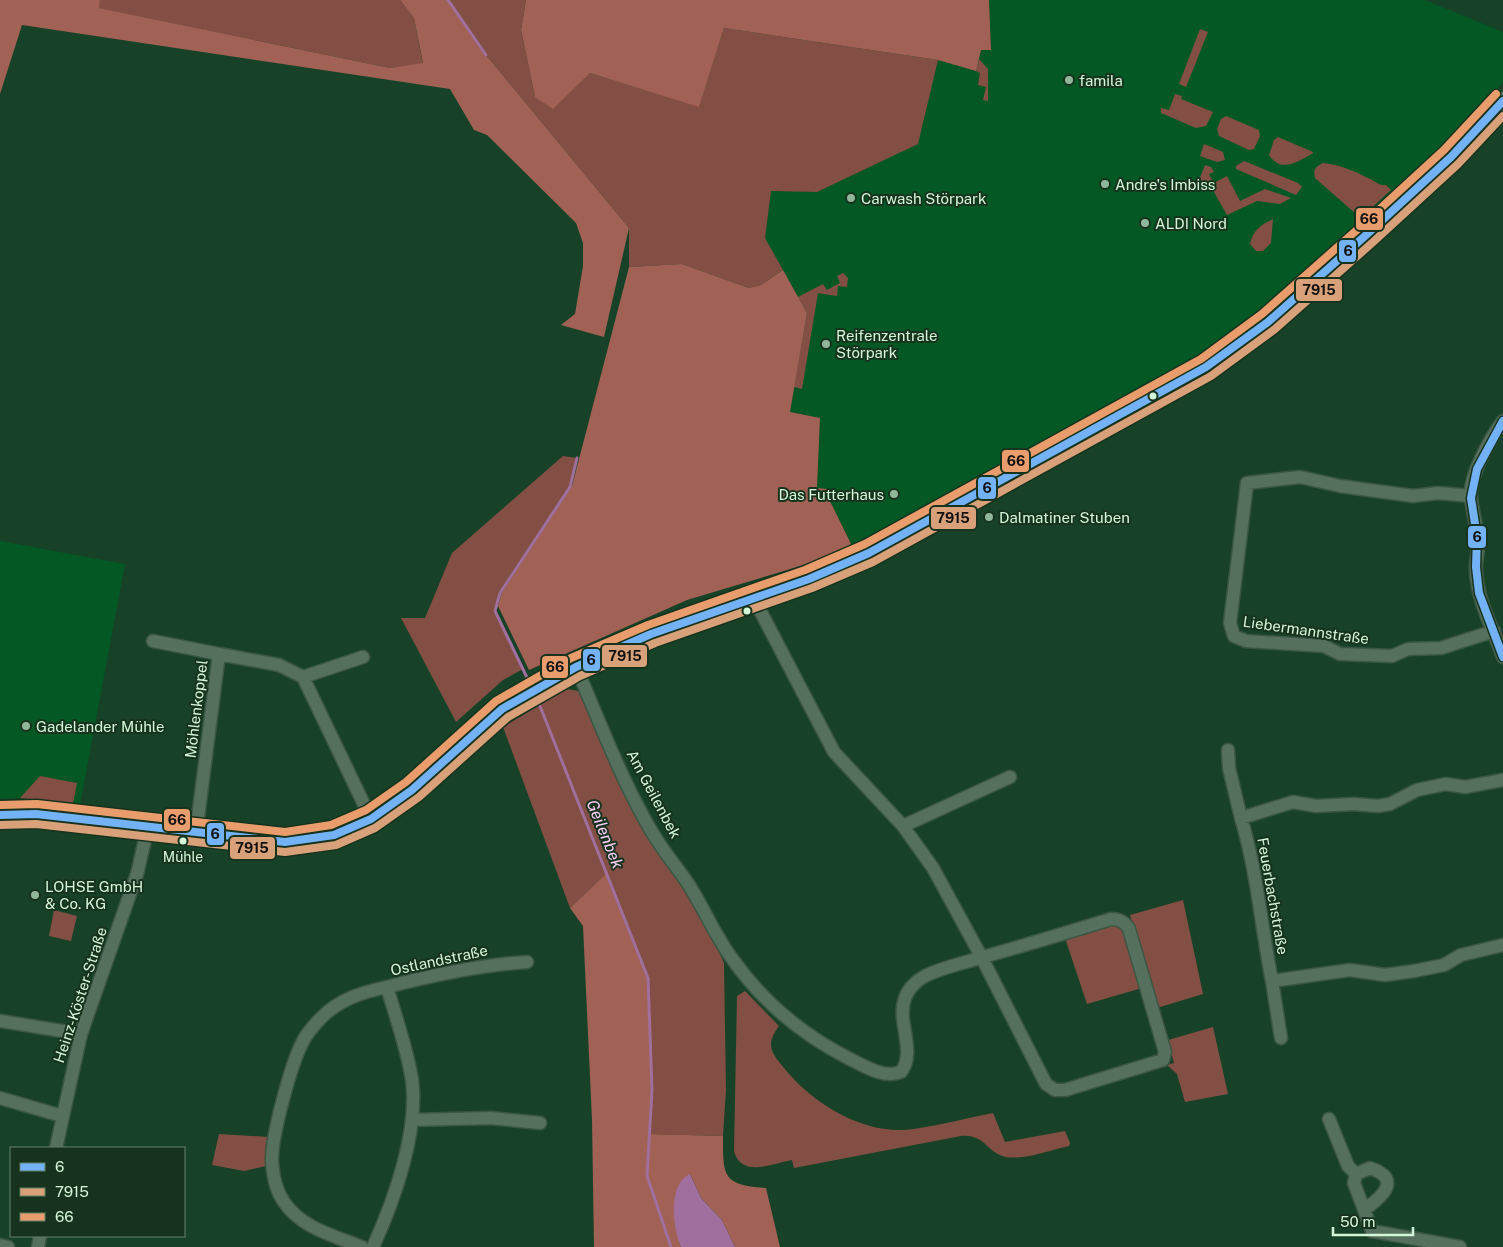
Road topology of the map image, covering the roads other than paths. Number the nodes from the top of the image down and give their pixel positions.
1 (1503, 101) edge
2 (1503, 420) edge
3 (1471, 496) junction
4 (754, 599) junction
5 (1494, 631) junction
6 (153, 641) dead end
7 (219, 654) junction
8 (363, 657) dead end
9 (1503, 657) edge
10 (576, 667) junction
11 (303, 676) junction
12 (1228, 750) dead end
13 (1010, 777) dead end
14 (1503, 780) edge
15 (0, 814) edge
16 (1241, 818) junction
17 (371, 819) junction
18 (903, 826) junction
19 (148, 827) junction
20 (196, 833) junction
21 (1503, 945) edge
22 (982, 958) junction
23 (527, 962) dead end
24 (1272, 981) junction
25 (387, 987) junction
26 (0, 1021) edge
27 (81, 1034) junction
28 (1281, 1038) dead end
29 (0, 1098) edge
30 (62, 1116) junction
31 (1329, 1119) dead end
32 (412, 1120) junction
33 (540, 1123) dead end
34 (56, 1147) edge
35 (1356, 1174) junction
36 (1364, 1210) junction
37 (0, 1245) edge
38 (374, 1246) edge
39 (8, 1247) edge
40 (1460, 1247) edge

1 - 4 main road
2 - 3 street
3 - 5 street
3 - 5 street, Liebermannstraße
4 - 10 main road
4 - 18 street
5 - 9 street
6 - 7 street
7 - 11 street, Möhlenkoppel
7 - 20 street, Möhlenkoppel
8 - 11 street
10 - 17 main road
10 - 22 street, Am Geilenbek
11 - 17 street
12 - 16 street, Feuerbachstraße
13 - 18 street
14 - 16 street
15 - 19 main road
16 - 24 street, Feuerbachstraße
17 - 20 main road
18 - 22 street
19 - 20 main road
19 - 27 street, Heinz-Köster-Straße
21 - 24 street
22 - 22 street
23 - 25 street, Ostlandstraße
24 - 28 street, Feuerbachstraße
25 - 32 street, Ostlandstraße
25 - 38 street
26 - 27 street
27 - 30 street, Heinz-Köster-Straße
29 - 30 street
30 - 34 street, Heinz-Köster-Straße
31 - 35 street
32 - 33 street
32 - 38 street, Ostlandstraße
35 - 36 street
35 - 36 street
36 - 40 street
37 - 39 street

